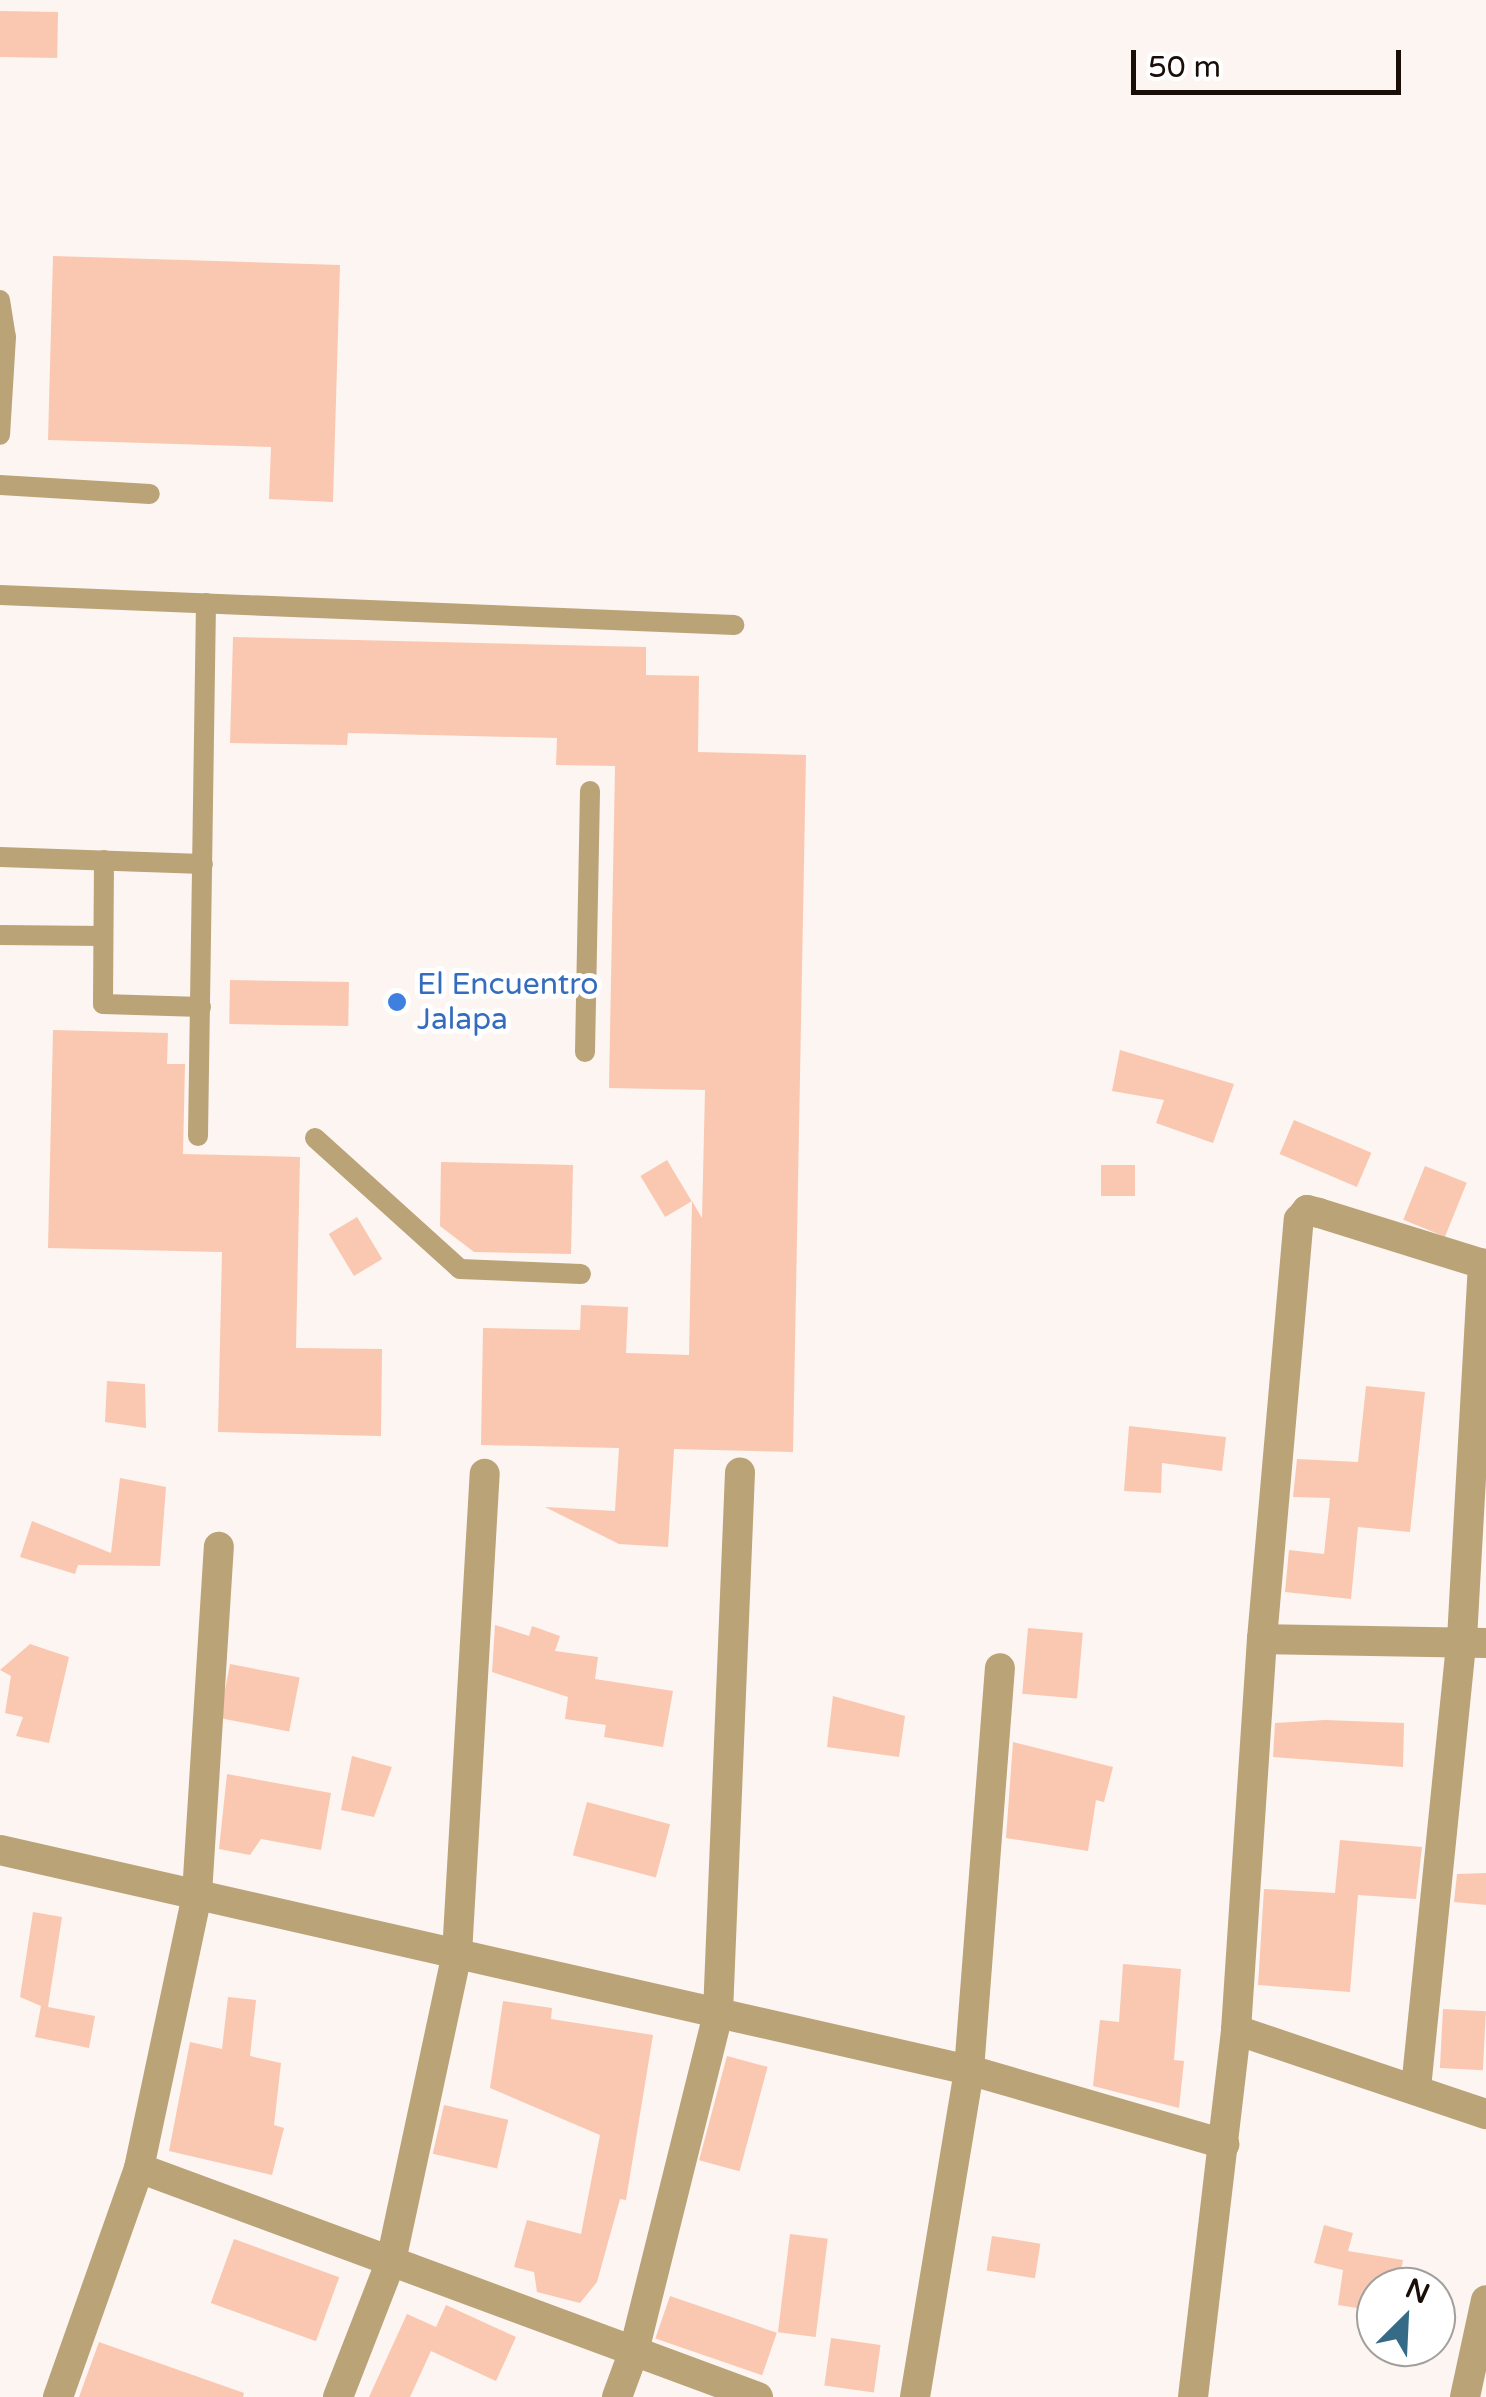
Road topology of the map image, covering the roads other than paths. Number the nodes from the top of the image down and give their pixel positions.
1 (0, 300) edge
2 (0, 434) edge
3 (0, 485) edge
4 (150, 494) dead end
5 (0, 595) edge
6 (206, 604) junction
7 (734, 624) dead end
8 (590, 790) dead end
9 (0, 857) edge
10 (104, 860) junction
11 (203, 864) junction
12 (0, 934) edge
13 (103, 936) junction
14 (200, 1007) junction
15 (585, 1052) dead end
16 (198, 1136) dead end
17 (316, 1138) dead end
18 (1485, 1264) edge
19 (581, 1274) dead end
20 (740, 1472) dead end
21 (485, 1474) dead end
22 (219, 1547) dead end
23 (1262, 1639) junction
24 (1474, 1641) edge
25 (1000, 1668) dead end
26 (0, 1850) edge
27 (197, 1894) junction
28 (458, 1954) junction
29 (718, 2012) junction
30 (1236, 2030) junction
31 (970, 2070) junction
32 (1416, 2088) junction
33 (1486, 2114) edge
34 (1224, 2144) junction
35 (139, 2168) junction
36 (391, 2261) junction
37 (1486, 2300) edge
38 (634, 2351) junction
39 (58, 2397) edge
40 (338, 2397) edge
41 (616, 2397) edge
42 (758, 2397) edge
43 (915, 2397) edge
44 (1192, 2397) edge
45 (1465, 2397) edge

1 - 2 lane
3 - 4 lane
5 - 6 lane
6 - 7 lane
6 - 11 lane
8 - 15 lane
9 - 10 lane
10 - 11 lane
10 - 13 lane
11 - 14 lane
12 - 13 lane
13 - 14 lane
14 - 16 lane
17 - 19 lane
18 - 23 street
18 - 24 street
20 - 29 street
21 - 28 street
22 - 27 street
23 - 24 street
23 - 30 street
24 - 32 street
25 - 31 street
26 - 27 street
27 - 28 street
27 - 35 street
28 - 29 street
28 - 36 street
29 - 31 street
29 - 38 street
30 - 32 street
30 - 34 street
31 - 34 street
31 - 43 street
32 - 33 street
34 - 44 street
35 - 36 street
35 - 39 street
36 - 38 street
36 - 40 street
37 - 45 street
38 - 41 street
38 - 42 street

